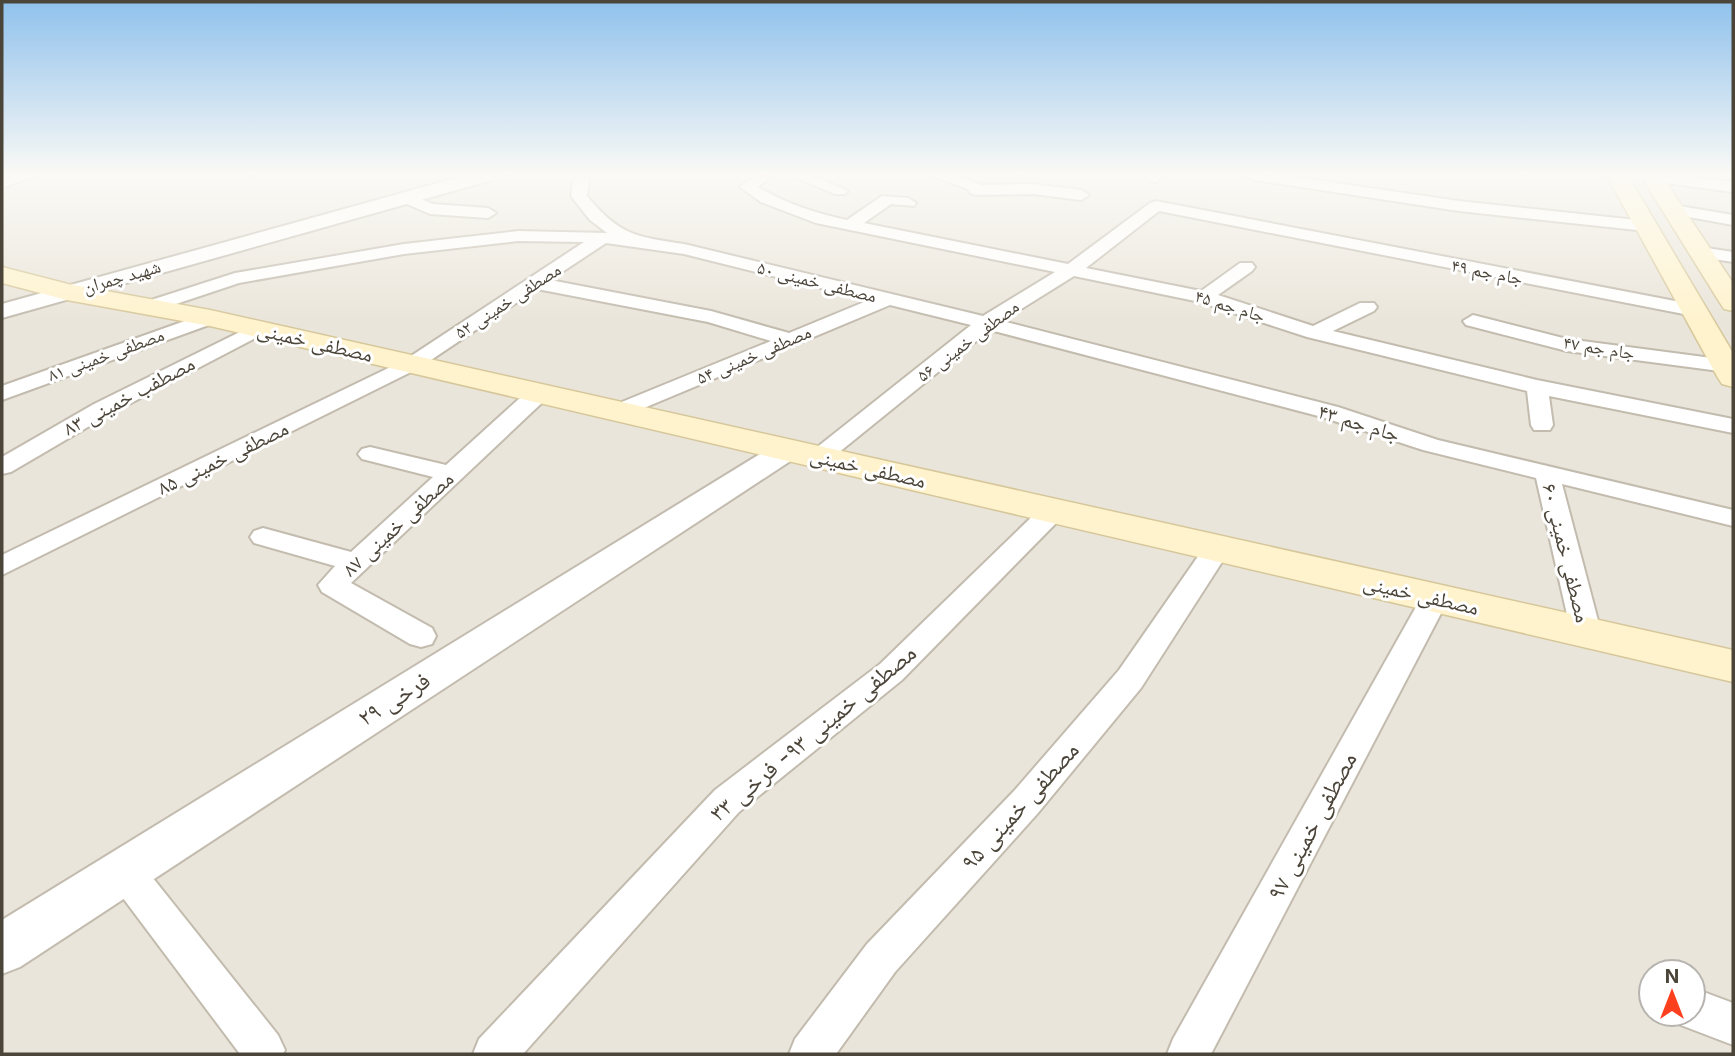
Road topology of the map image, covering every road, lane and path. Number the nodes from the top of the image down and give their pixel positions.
1 (308, 225) edge
2 (608, 225) edge
3 (852, 225) edge
4 (1131, 225) edge
5 (1256, 225) edge
6 (1639, 225) edge
7 (1683, 225) edge
8 (1646, 226) joint
9 (603, 237) junction
10 (631, 242) junction
11 (1700, 252) junction
12 (1733, 257) edge
13 (1246, 267) dead end
14 (1073, 269) junction
15 (2, 275) edge
16 (534, 283) junction
17 (67, 292) junction
18 (1729, 292) edge
19 (1204, 297) junction
20 (888, 299) junction
21 (152, 306) junction
22 (1367, 307) dead end
23 (1694, 310) junction
24 (2, 311) edge
25 (209, 318) junction
26 (1473, 321) dead end
27 (986, 323) junction
28 (258, 329) junction
29 (1314, 334) junction
30 (791, 340) junction
31 (412, 364) junction
32 (1730, 372) edge
33 (1536, 387) junction
34 (2, 393) edge
35 (539, 393) junction
36 (620, 411) junction
37 (1542, 425) dead end
38 (1733, 426) edge
39 (370, 454) dead end
40 (803, 454) junction
41 (2, 467) edge
42 (1546, 473) junction
43 (452, 474) junction
44 (1053, 510) junction
45 (1733, 518) edge
46 (264, 537) dead end
47 (1218, 548) junction
48 (356, 563) junction
49 (2, 566) edge
50 (1435, 598) junction
51 (1586, 632) junction
52 (421, 636) dead end
53 (1733, 666) edge
54 (124, 870) junction
55 (2, 949) edge
56 (1707, 1014) edge
57 (1733, 1024) edge
58 (263, 1050) dead end
59 (494, 1054) edge
60 (810, 1054) edge
61 (1188, 1054) edge

1 - 17 street, شهید چمران
2 - 10 street
3 - 14 street, جام جم ۴۵
4 - 14 street, مصطفی خمینی ۵۶
5 - 23 street, جام جم ۴۹
6 - 8 street
7 - 11 main road
8 - 23 main road
9 - 10 street, مصطفی خمینی ۵۰
9 - 16 street, مصطفی خمینی ۵۲
9 - 21 street, مصطفی خمینی ۵۰
10 - 20 street, مصطفی خمینی ۵۰
11 - 12 street
11 - 18 main road
13 - 19 street
14 - 19 street, جام جم ۴۵
14 - 27 street, مصطفی خمینی ۵۶
15 - 17 main road, مصطفی خمینی
16 - 30 street
16 - 31 street, مصطفی خمینی ۵۲
17 - 21 main road, مصطفی خمینی
17 - 24 street, شهید چمران
19 - 29 street, جام جم ۴۵
20 - 27 street, مصطفی خمینی ۵۰
20 - 30 street, مصطفی خمینی ۵۴
21 - 25 main road, مصطفی خمینی
22 - 29 street
23 - 32 main road
25 - 28 main road, مصطفی خمینی
25 - 34 street, مصطفی خمینی ۸۱
26 - 32 street, جام جم ۴۷
27 - 40 street, مصطفی خمینی ۵۶
27 - 42 street, جام جم ۴۳
28 - 31 main road, مصطفی خمینی
28 - 41 street, مصطفب خمینی ۸۳
29 - 33 street, جام جم ۴۵
30 - 36 street, مصطفی خمینی ۵۴
31 - 35 main road, مصطفی خمینی
31 - 49 street, مصطفی خمینی ۸۵
33 - 37 street
33 - 38 street, جام جم ۴۵
35 - 36 main road, مصطفی خمینی
35 - 43 street, مصطفی خمینی ۸۷
36 - 40 main road, مصطفی خمینی
39 - 43 street
40 - 44 main road, مصطفی خمینی
40 - 54 street, فرخی ۲۹
42 - 45 street, جام جم ۴۳
42 - 51 street, مصطفی خمینی ۶۰
43 - 48 street, مصطفی خمینی ۸۷
44 - 47 main road, مصطفی خمینی
44 - 59 street, مصطفی خمینی ۹۳- فرخی ۳۳
46 - 48 street
47 - 50 main road, مصطفی خمینی
47 - 60 street, مصطفی خمینی ۹۵
48 - 52 street, مصطفی خمینی ۸۷
50 - 51 main road, مصطفی خمینی
50 - 61 street, مصطفی خمینی ۹۷
51 - 53 main road, مصطفی خمینی
54 - 55 street, فرخی ۲۹
54 - 58 street
56 - 57 street

